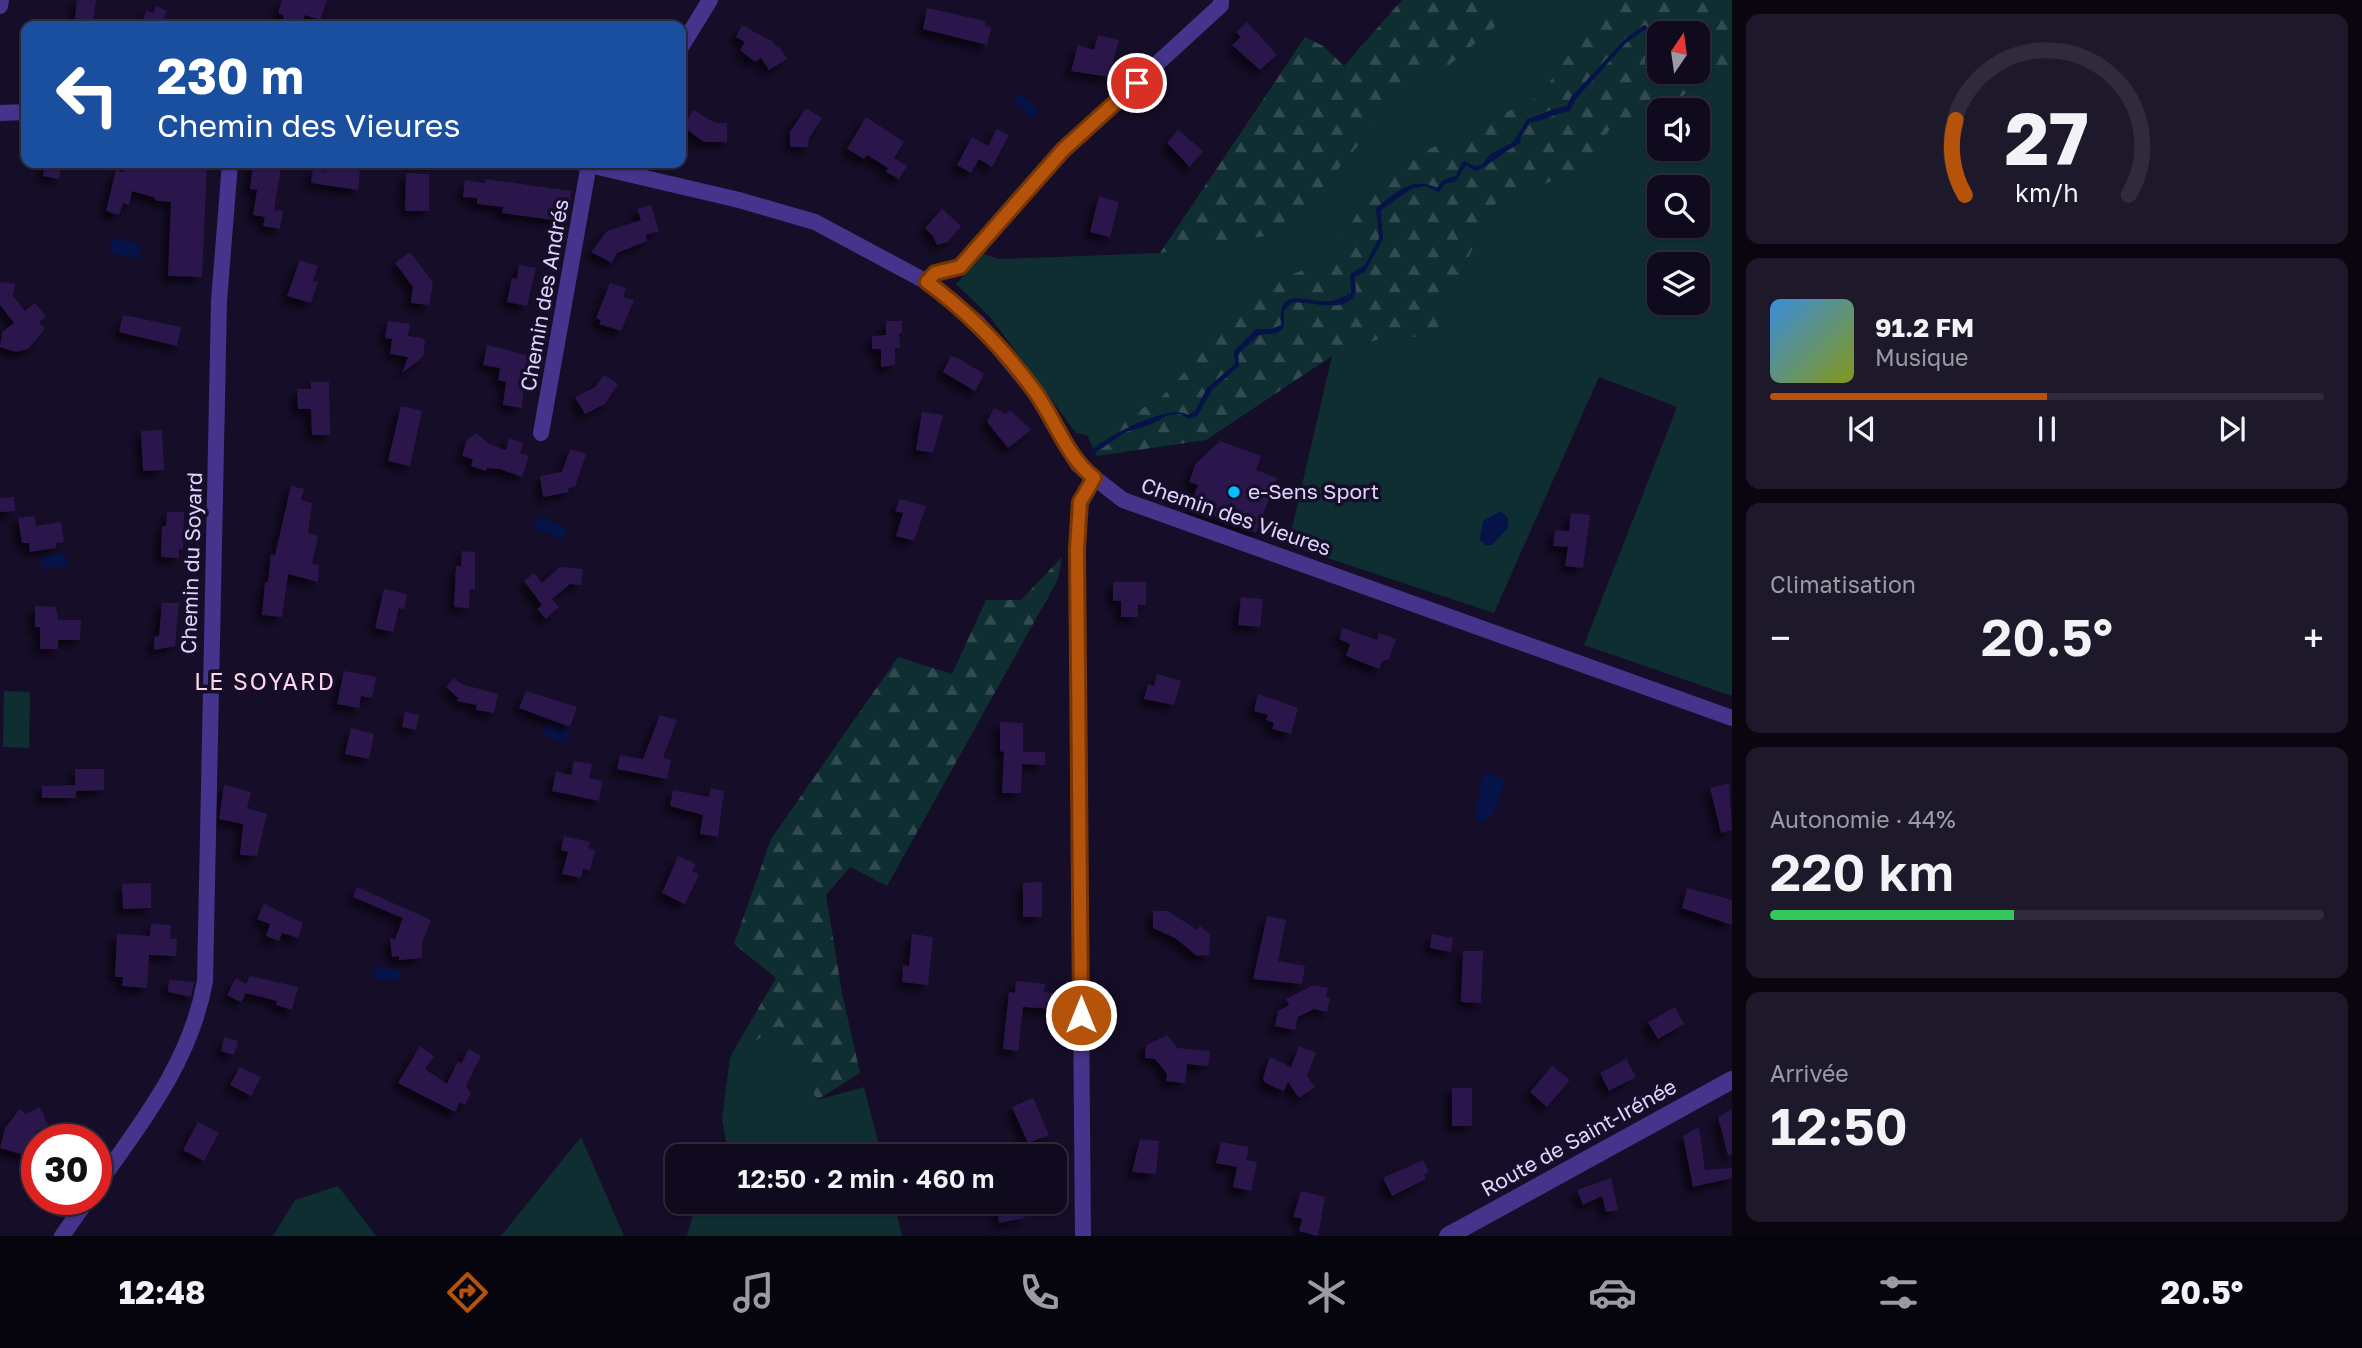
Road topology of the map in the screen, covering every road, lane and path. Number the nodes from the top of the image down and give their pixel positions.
1 (1, 0) edge
2 (710, 0) edge
3 (1221, 0) edge
4 (0, 6) edge
5 (686, 39) edge
6 (21, 112) edge
7 (0, 113) edge
8 (230, 168) edge
9 (584, 168) edge
10 (621, 168) edge
11 (927, 282) junction
12 (541, 433) dead end
13 (1094, 478) junction
14 (1732, 718) edge
15 (1732, 1080) edge
16 (112, 1164) edge
17 (77, 1215) edge
18 (62, 1236) edge
19 (1083, 1236) edge
20 (1448, 1236) edge

1 - 4 street
2 - 5 street
3 - 11 street
6 - 7 street
8 - 16 street, Chemin du Soyard
9 - 12 street, Chemin des Andrés
10 - 11 street, Chemin des Vieures
11 - 13 street, Chemin des Vieures
13 - 14 street, Chemin des Vieures
13 - 19 street
15 - 20 street, Route de Saint-Irénée
17 - 18 street

